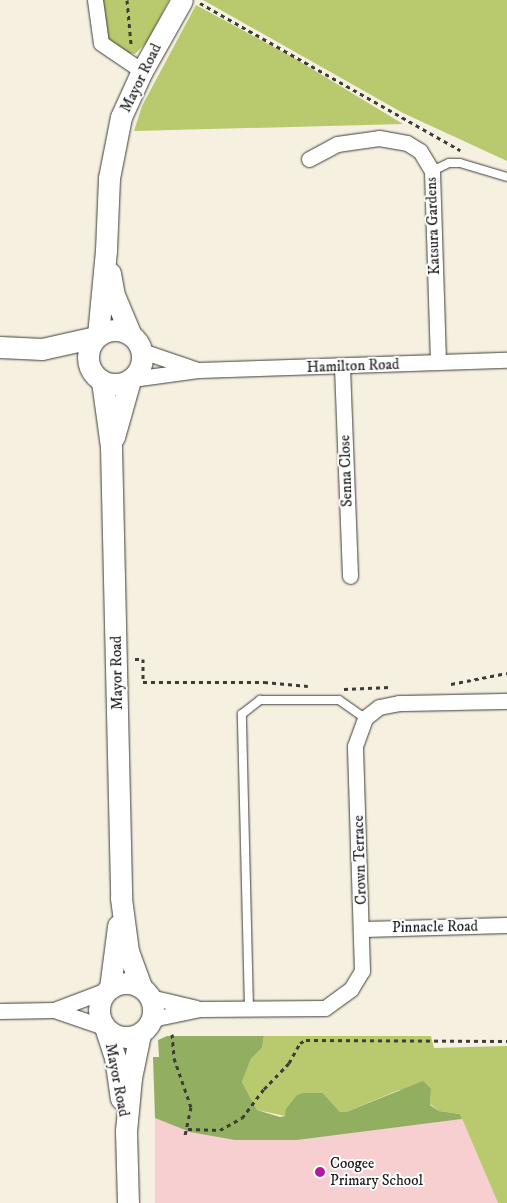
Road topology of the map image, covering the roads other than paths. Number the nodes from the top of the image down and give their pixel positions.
1 (95, 0) edge
2 (182, 0) edge
3 (142, 70) junction
4 (309, 159) dead end
5 (432, 171) junction
6 (507, 177) edge
7 (106, 250) junction
8 (130, 333) junction
9 (97, 336) junction
10 (0, 346) edge
11 (42, 349) junction
12 (142, 351) junction
13 (507, 360) edge
14 (438, 362) junction
15 (342, 366) junction
16 (199, 370) junction
17 (96, 375) junction
18 (131, 379) junction
19 (111, 447) junction
20 (350, 576) dead end
21 (507, 701) edge
22 (365, 718) junction
23 (121, 898) junction
24 (507, 925) edge
25 (363, 929) junction
26 (108, 989) junction
27 (145, 992) junction
28 (249, 1008) junction
29 (200, 1009) junction
30 (0, 1010) edge
31 (54, 1010) junction
32 (146, 1026) junction
33 (105, 1028) junction
34 (126, 1131) junction
35 (128, 1203) edge

1 - 3 street
2 - 3 main road, Mayor Road
3 - 7 main road, Mayor Road
4 - 5 street, Katsura Gardens
5 - 6 lane
5 - 14 street, Katsura Gardens
7 - 8 main road, Mayor Road
7 - 9 main road, Mayor Road
8 - 9 main road
8 - 12 main road
9 - 11 main road
9 - 17 main road
10 - 11 main road
11 - 17 main road
12 - 16 street, Hamilton Road
12 - 18 main road
13 - 14 street, Hamilton Road
14 - 15 street, Hamilton Road
15 - 16 street, Hamilton Road
15 - 20 street, Senna Close
16 - 18 street, Hamilton Road
17 - 18 main road
17 - 19 main road, Mayor Road
18 - 19 main road, Mayor Road
19 - 23 main road, Mayor Road
21 - 22 street
22 - 25 street, Crown Terrace
22 - 28 lane
23 - 26 main road, Mayor Road
23 - 27 main road, Mayor Road
24 - 25 street, Pinnacle Road
25 - 28 street, Crown Terrace
26 - 27 main road
26 - 31 street
26 - 33 main road
27 - 29 street, Crown Terrace
27 - 32 main road
28 - 29 street, Crown Terrace
29 - 32 street, Crown Terrace
30 - 31 street
31 - 33 street
32 - 33 main road
32 - 34 main road, Mayor Road
33 - 34 main road, Mayor Road
34 - 35 main road, Mayor Road

